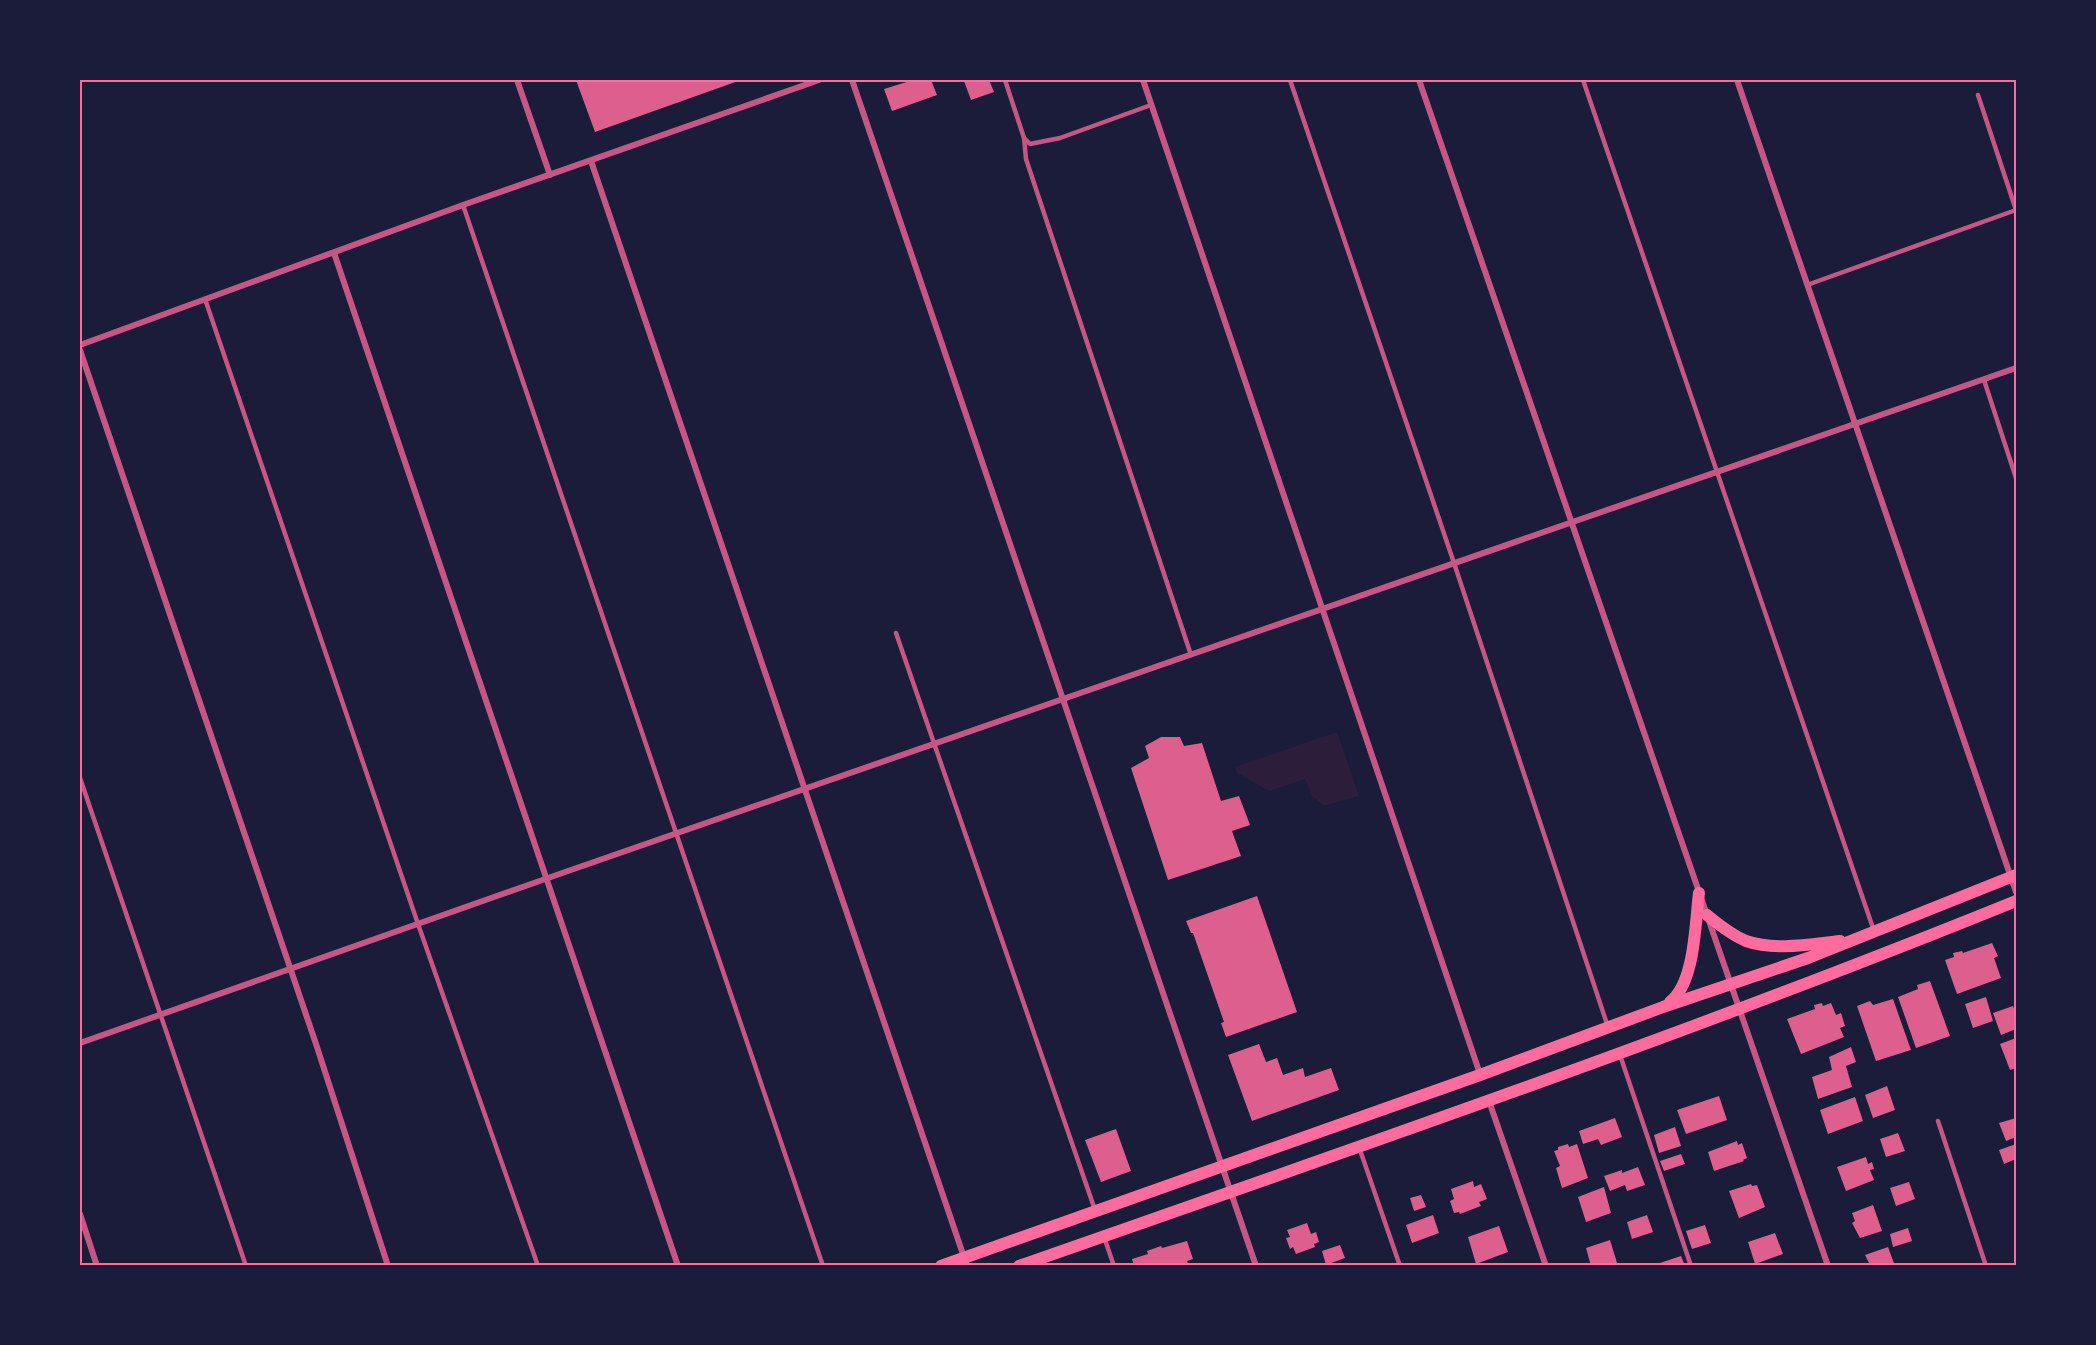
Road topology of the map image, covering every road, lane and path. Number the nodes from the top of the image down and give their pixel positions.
1 (516, 80) edge
2 (819, 80) edge
3 (852, 80) edge
4 (1005, 80) edge
5 (1143, 80) edge
6 (1290, 80) edge
7 (1419, 80) edge
8 (1583, 80) edge
9 (1737, 80) edge
10 (1978, 95) dead end
11 (1151, 105) junction
12 (1024, 138) junction
13 (591, 161) junction
14 (550, 175) junction
15 (464, 206) junction
16 (2016, 210) edge
17 (334, 253) junction
18 (1807, 285) junction
19 (205, 299) junction
20 (80, 345) edge
21 (80, 350) edge
22 (2016, 368) edge
23 (1984, 380) junction
24 (1855, 424) junction
25 (1717, 472) junction
26 (2016, 478) edge
27 (1571, 523) junction
28 (1454, 563) junction
29 (1322, 609) junction
30 (896, 633) dead end
31 (1191, 655) junction
32 (1063, 700) junction
33 (934, 745) junction
34 (80, 778) edge
35 (804, 789) junction
36 (676, 834) junction
37 (2014, 876) edge
38 (546, 879) junction
39 (2016, 892) edge
40 (1699, 893) junction
41 (2016, 901) edge
42 (1707, 915) junction
43 (418, 924) junction
44 (1875, 931) junction
45 (1856, 939) junction
46 (290, 969) junction
47 (1731, 984) junction
48 (1664, 1007) junction
49 (1740, 1010) junction
50 (161, 1015) junction
51 (1609, 1027) junction
52 (80, 1043) edge
53 (1619, 1053) junction
54 (1480, 1075) junction
55 (1489, 1101) junction
56 (1938, 1122) dead end
57 (1359, 1147) junction
58 (1222, 1166) junction
59 (1231, 1192) junction
60 (1095, 1210) junction
61 (80, 1214) edge
62 (1104, 1236) junction
63 (966, 1261) edge
64 (97, 1266) edge
65 (246, 1266) edge
66 (388, 1266) edge
67 (538, 1266) edge
68 (678, 1266) edge
69 (823, 1266) edge
70 (941, 1266) edge
71 (1019, 1266) edge
72 (1114, 1266) edge
73 (1256, 1266) edge
74 (1400, 1266) edge
75 (1546, 1266) edge
76 (1691, 1266) edge
77 (1828, 1266) edge
78 (1986, 1266) edge

1 - 14 street
2 - 13 street
3 - 32 street
4 - 12 lane
5 - 11 street
6 - 28 lane
7 - 27 street
8 - 25 lane
9 - 18 street
10 - 16 lane
11 - 12 lane
11 - 29 street
12 - 31 lane
13 - 14 street
13 - 35 street
14 - 15 street
15 - 17 street
15 - 36 lane
16 - 18 lane
17 - 19 street
17 - 38 street
18 - 24 street
19 - 20 street
19 - 43 lane
21 - 46 street
22 - 23 street
23 - 24 street
23 - 26 lane
24 - 25 street
24 - 37 street
25 - 27 street
25 - 44 lane
27 - 28 street
27 - 40 street
28 - 29 street
28 - 51 lane
29 - 31 street
29 - 54 street
30 - 33 lane
31 - 32 street
32 - 33 street
32 - 58 street
33 - 35 street
33 - 60 lane
34 - 50 lane
35 - 36 street
35 - 63 street
36 - 38 street
36 - 69 lane
37 - 39 street
37 - 44 main road
38 - 43 street
38 - 68 street
40 - 42 street
40 - 48 main road
41 - 49 main road
42 - 45 main road
42 - 47 street
43 - 46 street
43 - 67 lane
44 - 45 main road
45 - 47 main road
46 - 50 street
46 - 66 street
47 - 48 main road
47 - 49 street
48 - 51 main road
49 - 53 main road
49 - 77 street
50 - 52 street
50 - 65 lane
51 - 54 main road
53 - 55 main road
53 - 76 lane
54 - 58 main road
55 - 57 main road
55 - 75 street
56 - 78 lane
57 - 59 main road
57 - 74 lane
58 - 59 street
58 - 60 main road
59 - 62 main road
59 - 73 street
60 - 63 main road
61 - 64 street
62 - 71 main road
62 - 72 lane
63 - 70 main road

